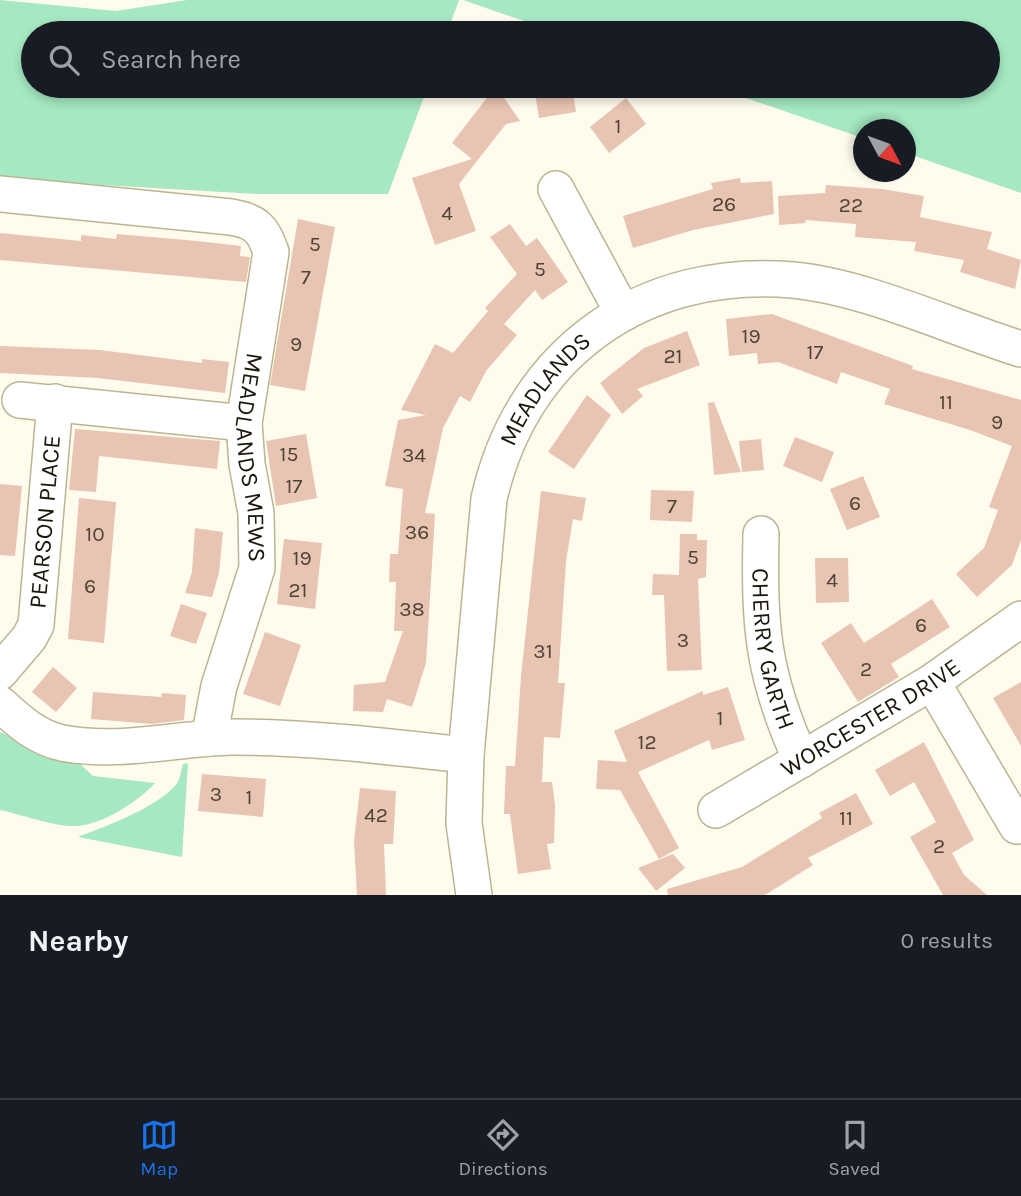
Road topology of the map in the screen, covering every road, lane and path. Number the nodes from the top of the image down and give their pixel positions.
1 (556, 189) dead end
2 (0, 194) edge
3 (623, 313) junction
4 (1021, 349) edge
5 (20, 400) dead end
6 (55, 402) junction
7 (244, 423) junction
8 (761, 534) dead end
9 (1021, 619) edge
10 (0, 672) edge
11 (932, 682) junction
12 (0, 704) edge
13 (209, 738) junction
14 (466, 755) junction
15 (801, 760) junction
16 (716, 810) dead end
17 (1017, 826) dead end
18 (474, 895) edge

1 - 3 street
2 - 7 street, MEADLANDS MEWS
3 - 4 street, MEADLANDS
3 - 14 street, MEADLANDS
5 - 6 street, PEARSON PLACE
6 - 7 street, PEARSON PLACE
6 - 10 street, PEARSON PLACE
7 - 13 street, MEADLANDS MEWS
8 - 15 street, CHERRY GARTH
9 - 11 street, WORCESTER DRIVE
11 - 15 street, WORCESTER DRIVE
11 - 17 street
12 - 13 street
13 - 14 street
14 - 18 street, MEADLANDS
15 - 16 street, WORCESTER DRIVE

